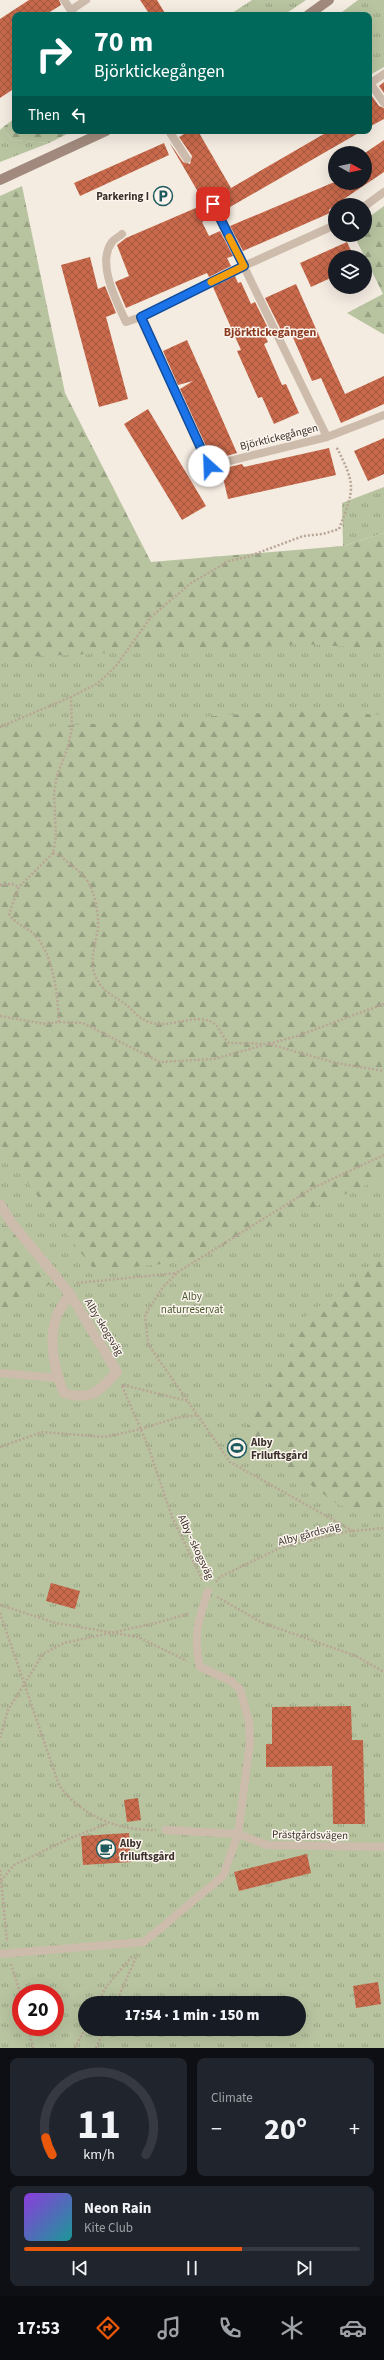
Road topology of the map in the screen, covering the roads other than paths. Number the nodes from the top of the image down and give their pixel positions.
1 (64, 0) edge
2 (86, 0) edge
3 (329, 0) edge
4 (71, 12) edge
5 (73, 12) edge
6 (312, 12) edge
7 (384, 74) edge
8 (372, 81) edge
9 (372, 87) edge
10 (384, 104) edge
11 (100, 134) edge
12 (171, 134) edge
13 (187, 159) dead end
14 (0, 180) edge
15 (384, 192) edge
16 (208, 194) dead end
17 (372, 201) edge
18 (328, 228) edge
19 (122, 234) dead end
20 (244, 266) junction
21 (141, 317) junction
22 (384, 415) edge
23 (327, 437) junction
24 (0, 1204) edge
25 (70, 1294) junction
26 (0, 1372) edge
27 (57, 1378) junction
28 (208, 1592) road end
29 (166, 1830) road end
30 (238, 1834) junction
31 (384, 1847) edge
32 (4, 1953) edge

1 - 4 lane
2 - 5 lane
3 - 6 street
7 - 8 lane
9 - 10 lane
11 - 14 street
12 - 13 lane
15 - 17 lane
16 - 20 lane, Björktickegången
18 - 20 lane
19 - 21 lane
20 - 21 lane
20 - 23 lane, Björktickegången
21 - 23 lane, Björktickegången
22 - 23 lane, Björktickegången
24 - 25 street, Alby skogsväg
25 - 27 street, Alby skogsväg
25 - 27 street, Alby skogsväg
26 - 27 lane
28 - 30 lane
29 - 30 lane, Prästgårdsvägen
30 - 31 lane, Prästgårdsvägen
30 - 32 lane

